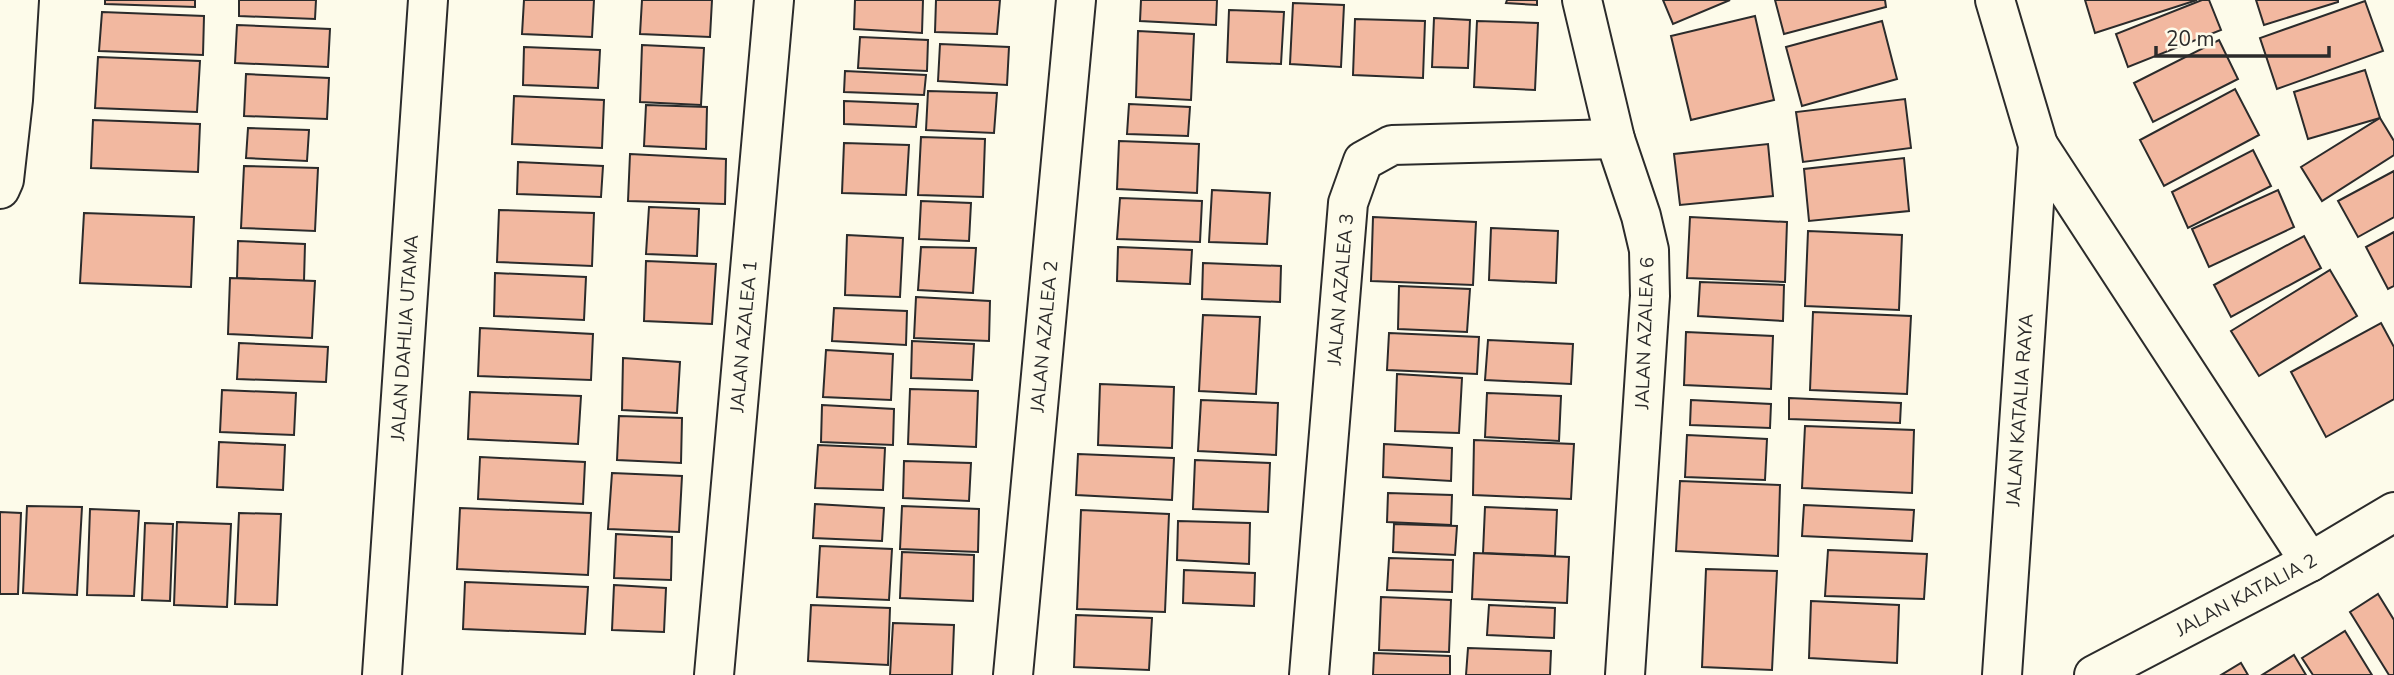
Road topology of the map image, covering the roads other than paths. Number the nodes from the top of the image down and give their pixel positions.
1 (19, 0) edge
2 (428, 0) edge
3 (774, 0) edge
4 (1076, 0) edge
5 (1582, 0) edge
6 (1995, 0) edge
7 (1615, 139) junction
8 (2038, 145) junction
9 (0, 189) edge
10 (2394, 512) edge
11 (2310, 562) junction
12 (382, 675) edge
13 (714, 675) edge
14 (1013, 675) edge
15 (1309, 675) edge
16 (1625, 675) edge
17 (2002, 675) edge
18 (2094, 675) edge

1 - 9 street
2 - 12 street, JALAN DAHLIA UTAMA
3 - 13 street, JALAN AZALEA 1
4 - 14 street, JALAN AZALEA 2
5 - 7 street, JALAN AZALEA 6
6 - 8 street, JALAN KATALIA RAYA
7 - 15 street, JALAN AZALEA 3
7 - 16 street, JALAN AZALEA 6
8 - 11 street, JALAN KATALIA RAYA
8 - 17 street, JALAN KATALIA RAYA
10 - 11 street, JALAN KATALIA 2
11 - 18 street, JALAN KATALIA 2

